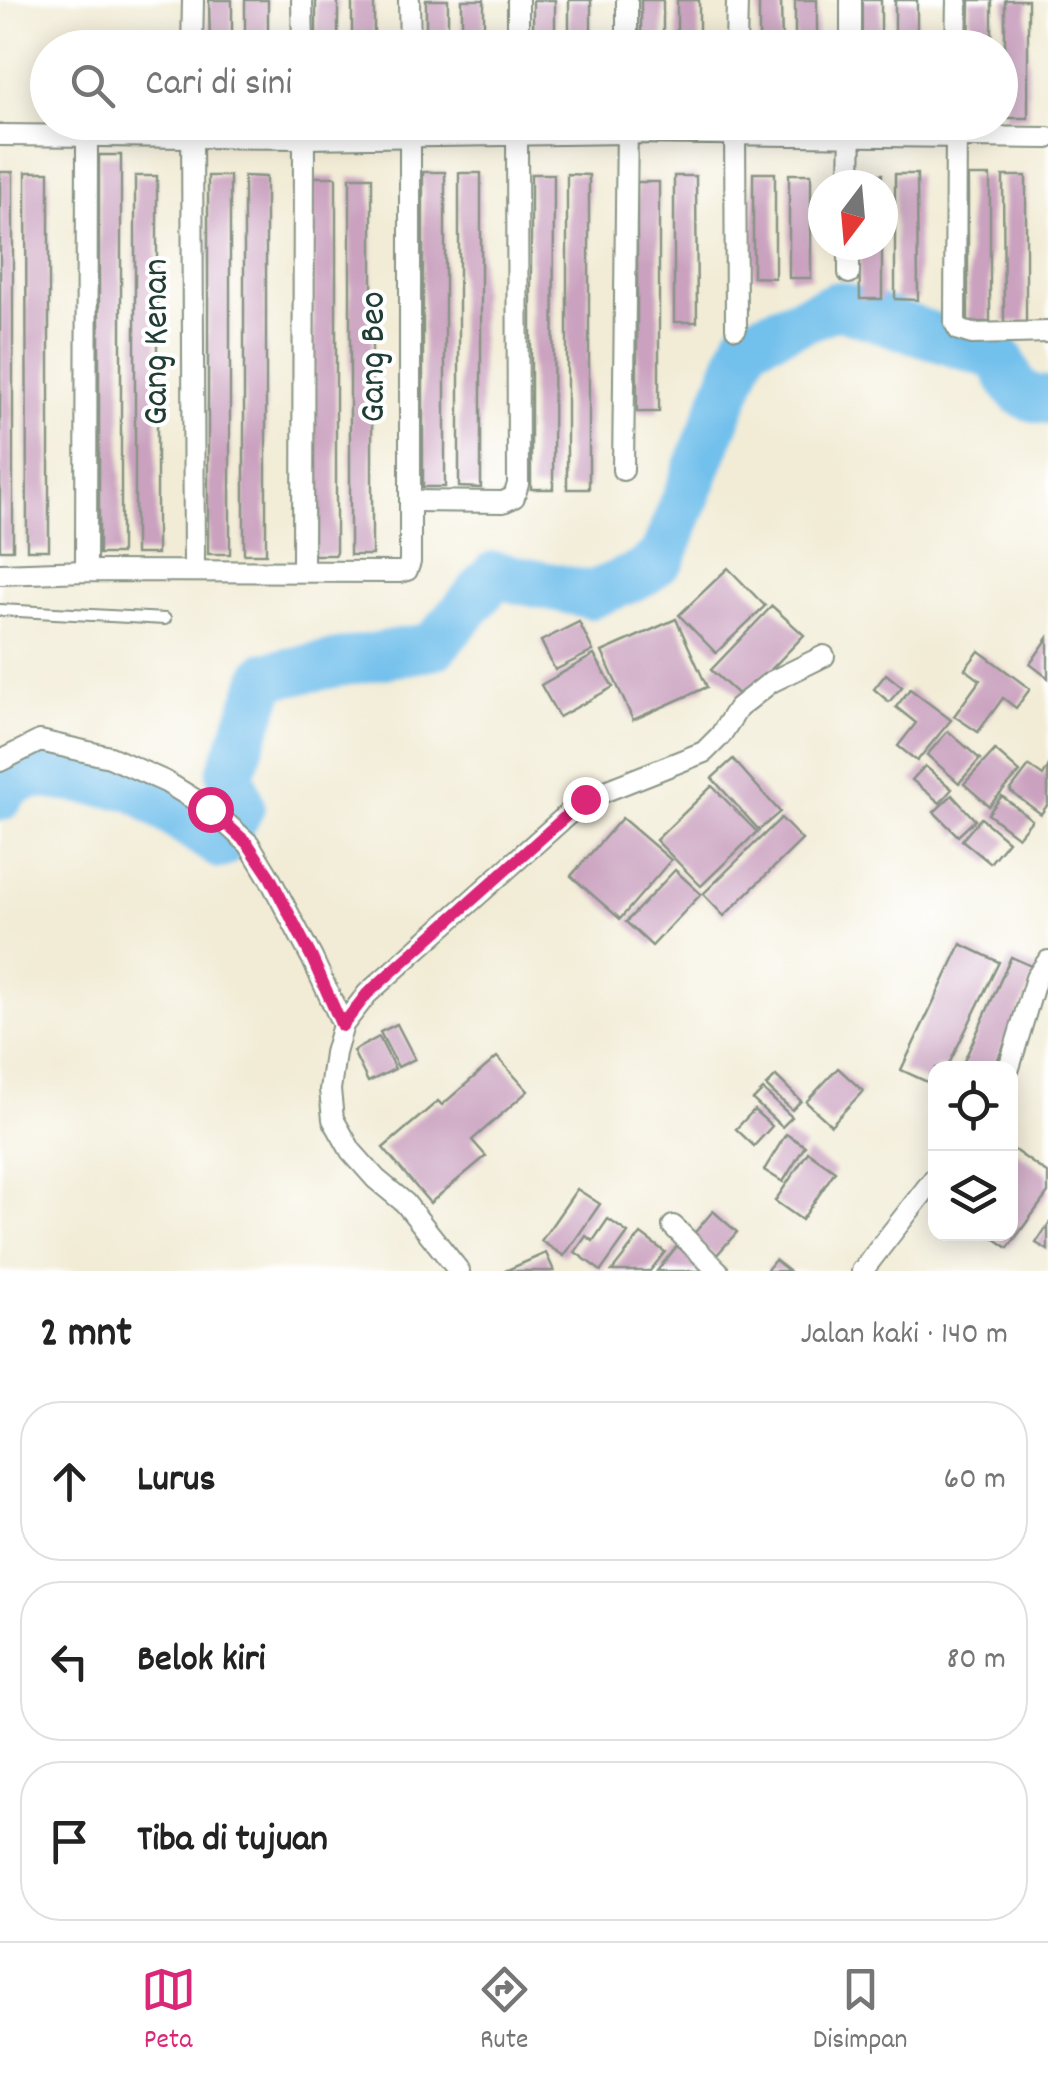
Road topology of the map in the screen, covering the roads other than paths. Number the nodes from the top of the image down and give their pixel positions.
1 (192, 0) edge
2 (302, 0) edge
3 (409, 0) edge
4 (518, 0) edge
5 (627, 0) edge
6 (736, 0) edge
7 (851, 0) edge
8 (957, 0) edge
9 (192, 30) edge
10 (303, 30) edge
11 (410, 30) edge
12 (518, 30) edge
13 (627, 30) edge
14 (736, 30) edge
15 (851, 30) edge
16 (956, 30) edge
17 (0, 135) edge
18 (30, 135) edge
19 (1018, 135) edge
20 (1048, 138) edge
21 (87, 140) edge
22 (192, 140) edge
23 (304, 140) edge
24 (410, 140) edge
25 (517, 140) edge
26 (627, 140) edge
27 (736, 140) edge
28 (851, 140) edge
29 (956, 140) edge
30 (850, 170) edge
31 (848, 260) edge
32 (848, 273) dead end
33 (736, 328) dead end
34 (1048, 332) edge
35 (624, 470) dead end
36 (410, 501) junction
37 (86, 571) junction
38 (194, 571) junction
39 (303, 571) junction
40 (0, 574) edge
41 (0, 610) edge
42 (165, 619) dead end
43 (824, 656) dead end
44 (0, 761) edge
45 (1048, 961) edge
46 (342, 1026) junction
47 (1011, 1061) edge
48 (928, 1186) edge
49 (673, 1226) dead end
50 (458, 1271) edge
51 (718, 1271) edge
52 (862, 1271) edge

1 - 9 street
2 - 10 street
3 - 11 street
4 - 12 street
5 - 13 street
6 - 14 street
7 - 15 street
8 - 16 street
17 - 18 street
19 - 20 street
21 - 37 street
22 - 38 street, Gang Kenan
23 - 39 street
24 - 36 street, Gang Beo
25 - 36 street
26 - 35 street
27 - 33 street
28 - 30 street
29 - 34 street
31 - 32 street
36 - 39 street, Gang Beo
37 - 38 street
37 - 40 street
38 - 39 street
41 - 42 lane
43 - 46 street
44 - 46 street
45 - 47 street
46 - 50 street
48 - 52 street
49 - 51 street

